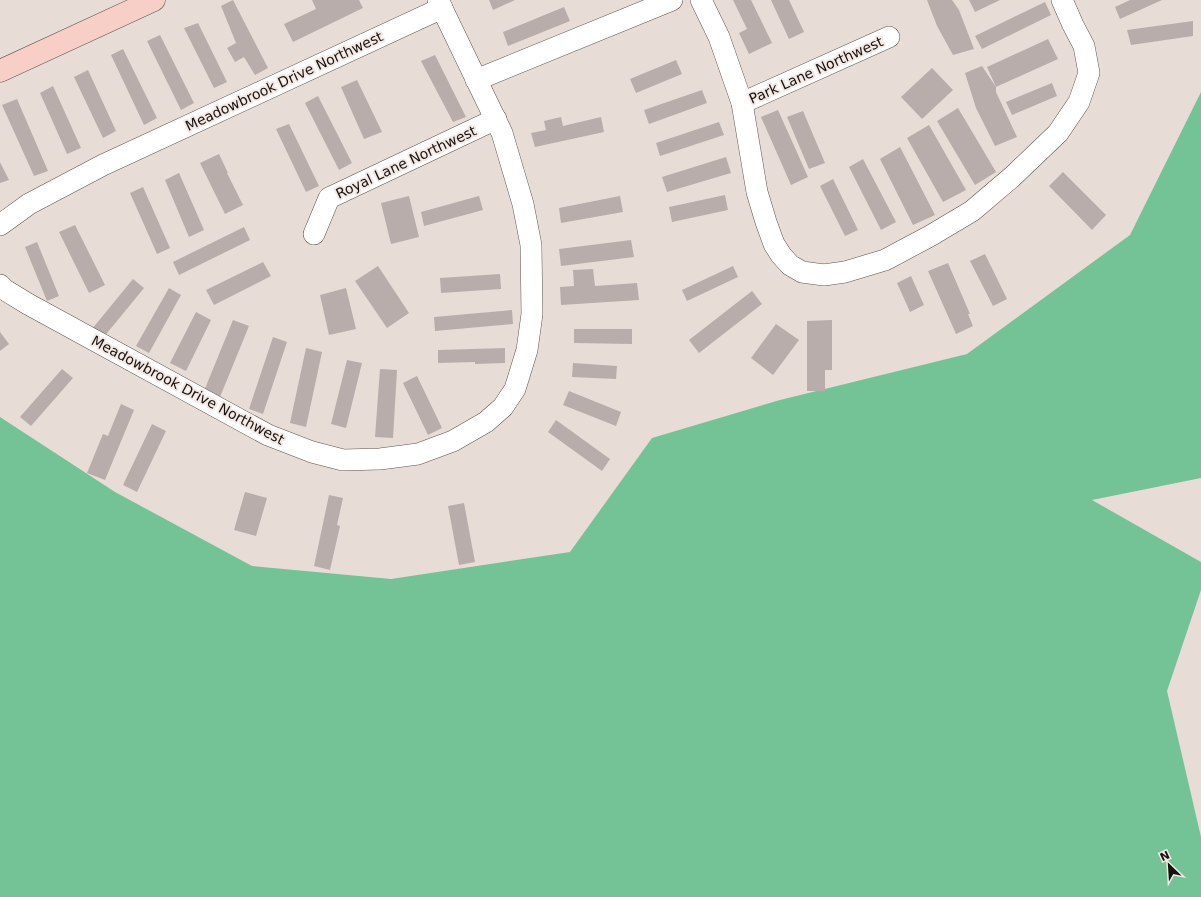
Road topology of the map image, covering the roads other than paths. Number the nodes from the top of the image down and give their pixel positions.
1 (154, 0) edge
2 (672, 0) edge
3 (702, 0) edge
4 (1062, 0) edge
5 (440, 4) edge
6 (889, 37) dead end
7 (0, 71) edge
8 (476, 80) junction
9 (742, 103) junction
10 (496, 119) junction
11 (0, 224) edge
12 (314, 234) dead end
13 (0, 284) edge

1 - 7 street
2 - 8 street
3 - 9 street
4 - 9 street
5 - 8 street, Meadowbrook Drive Northwest
5 - 11 street, Meadowbrook Drive Northwest
6 - 9 street, Park Lane Northwest
8 - 10 street, Meadowbrook Drive Northwest
10 - 12 street, Royal Lane Northwest
10 - 13 street, Meadowbrook Drive Northwest

